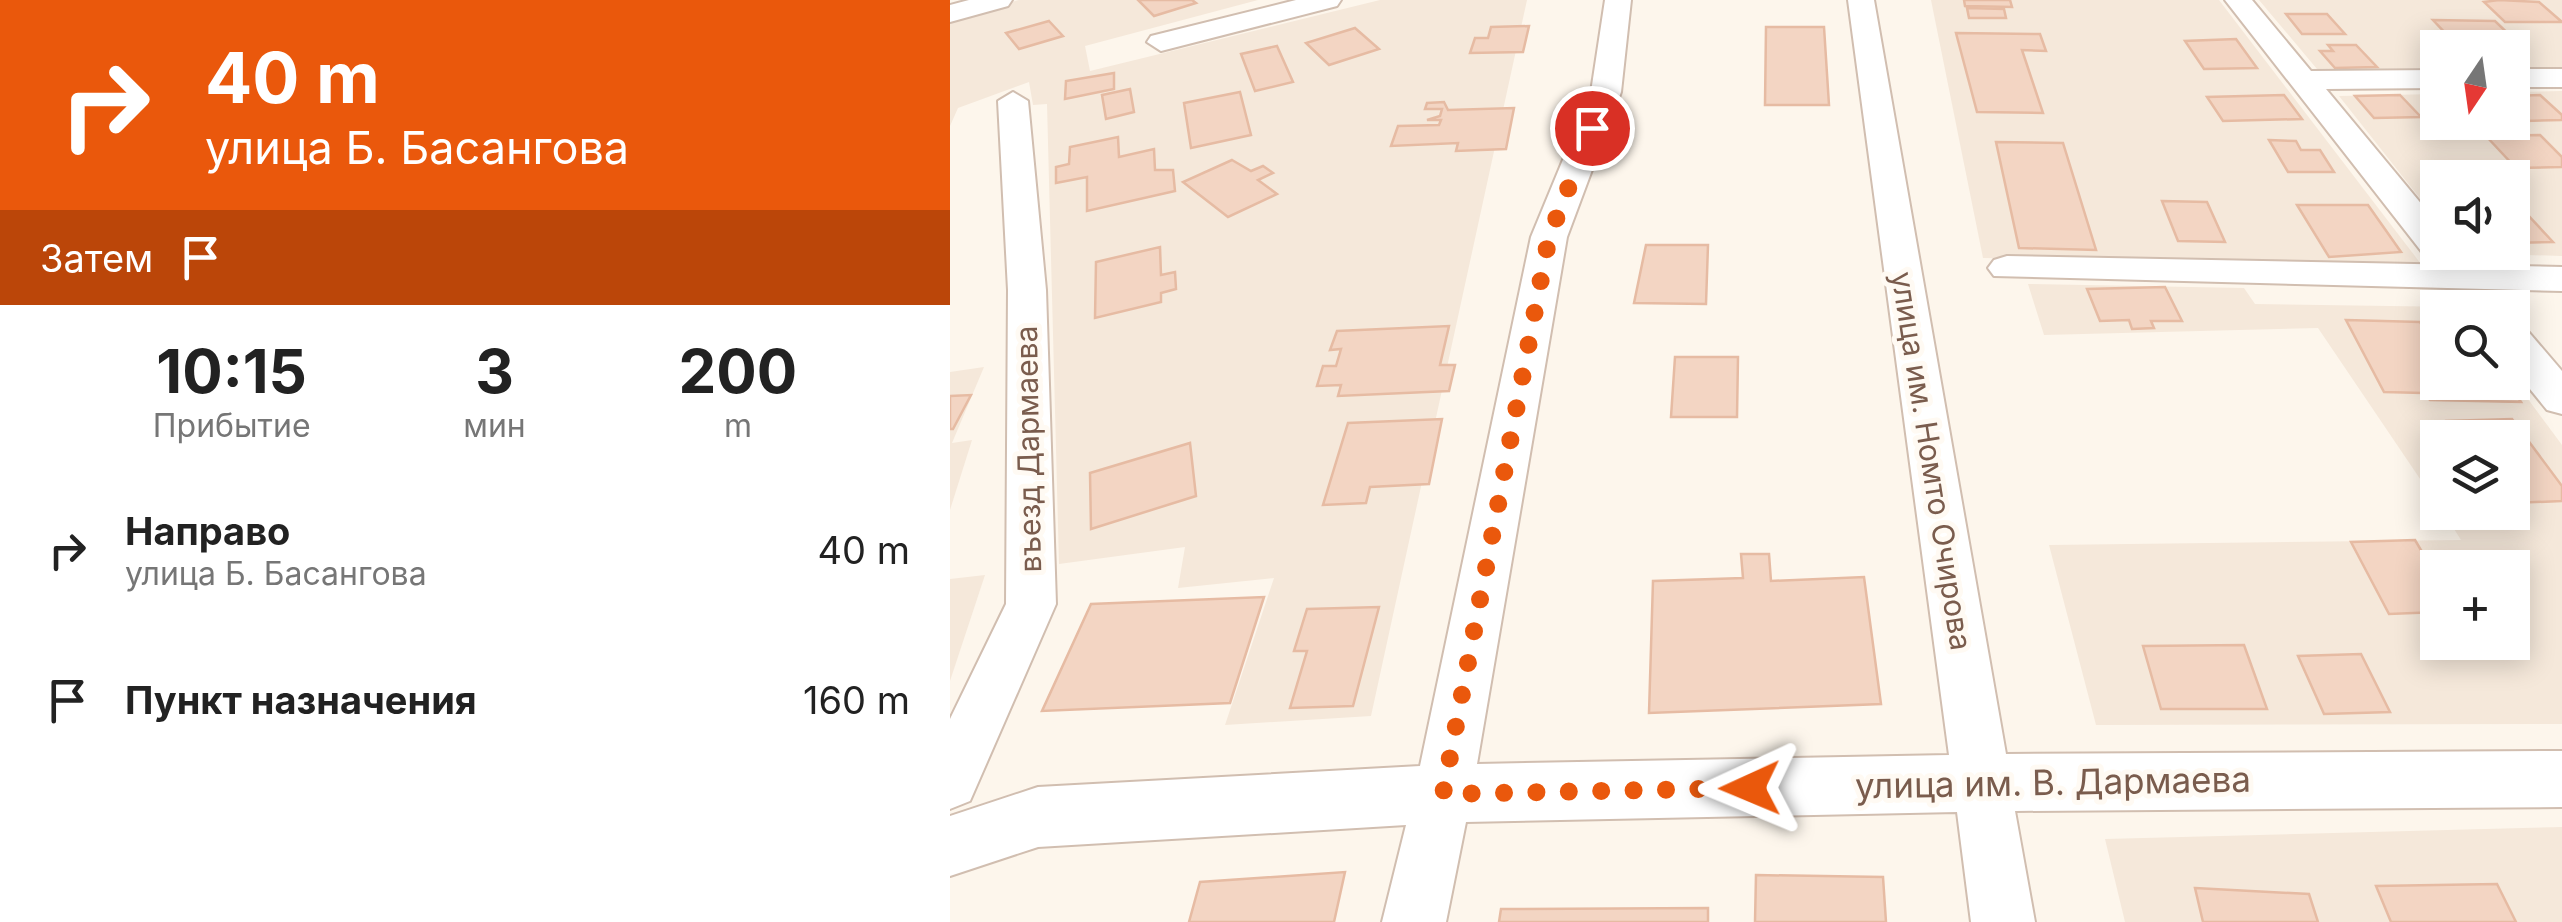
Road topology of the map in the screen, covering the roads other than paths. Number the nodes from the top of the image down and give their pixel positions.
1 (999, 0) edge
2 (1328, 0) edge
3 (1618, 0) edge
4 (1861, 0) edge
5 (2238, 0) edge
6 (950, 14) edge
7 (1161, 42) dead end
8 (2530, 78) edge
9 (2562, 78) edge
10 (2420, 79) edge
11 (2299, 80) junction
12 (1013, 101) dead end
13 (2420, 227) edge
14 (2420, 260) edge
15 (2007, 268) dead end
16 (2455, 270) edge
17 (2508, 270) edge
18 (2562, 279) edge
19 (2471, 290) edge
20 (2530, 361) edge
21 (2562, 399) edge
22 (2562, 779) edge
23 (950, 781) edge
24 (1980, 783) junction
25 (1443, 794) junction
26 (950, 846) edge
27 (1414, 922) edge
28 (2004, 922) edge

1 - 6 street
2 - 7 street
3 - 25 street
4 - 24 street, улица им. Номто Очирова
5 - 11 street
8 - 9 street
10 - 11 street
11 - 13 street
12 - 23 street, въезд Дармаева
14 - 15 street
16 - 19 street
17 - 18 street
20 - 21 street
22 - 24 street, улица им. В. Дармаева
24 - 25 street, улица им. В. Дармаева
24 - 28 street, улица им. Номто Очирова
25 - 26 street, улица им. В. Дармаева
25 - 27 street

